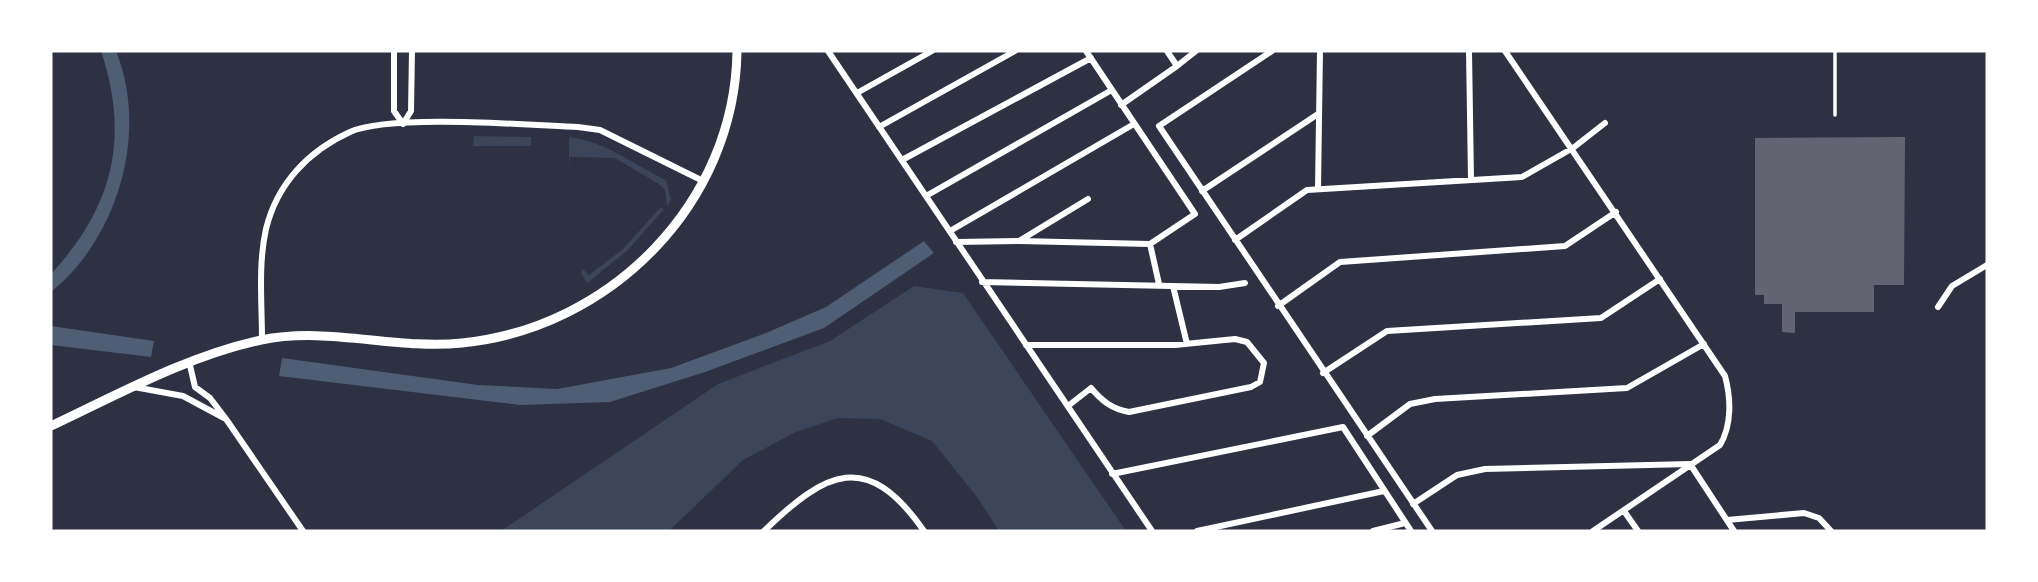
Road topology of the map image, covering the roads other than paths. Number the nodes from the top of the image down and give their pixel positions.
1 (394, 51) edge
2 (412, 51) edge
3 (737, 51) edge
4 (840, 51) edge
5 (932, 51) edge
6 (1015, 51) edge
7 (1086, 51) edge
8 (1167, 51) edge
9 (1196, 51) edge
10 (1272, 51) edge
11 (1320, 51) edge
12 (1469, 51) edge
13 (1505, 51) edge
14 (1835, 51) edge
15 (830, 53) edge
16 (1091, 58) junction
17 (1177, 66) junction
18 (1110, 91) junction
19 (857, 93) junction
20 (1121, 105) junction
21 (1318, 114) junction
22 (1835, 115) dead end
23 (1605, 123) dead end
24 (403, 124) junction
25 (1133, 124) junction
26 (879, 127) junction
27 (1573, 148) junction
28 (902, 160) junction
29 (1471, 180) junction
30 (703, 181) junction
31 (1318, 188) junction
32 (1202, 191) junction
33 (926, 196) junction
34 (1088, 199) dead end
35 (1616, 212) junction
36 (950, 231) junction
37 (1235, 240) junction
38 (1019, 241) junction
39 (956, 242) junction
40 (1150, 244) junction
41 (1987, 265) edge
42 (1660, 279) junction
43 (982, 282) junction
44 (1245, 283) dead end
45 (1159, 284) junction
46 (1173, 286) junction
47 (1278, 306) junction
48 (1938, 307) dead end
49 (262, 340) junction
50 (1187, 344) junction
51 (1704, 344) junction
52 (1026, 345) junction
53 (189, 361) junction
54 (1323, 373) junction
55 (134, 387) junction
56 (1068, 406) junction
57 (226, 419) junction
58 (51, 426) edge
59 (1367, 436) junction
60 (1690, 464) junction
61 (1112, 474) junction
62 (1384, 491) junction
63 (1413, 504) junction
64 (1624, 510) junction
65 (1727, 520) junction
66 (1405, 523) junction
67 (303, 531) edge
68 (764, 531) edge
69 (924, 531) edge
70 (1152, 531) edge
71 (1197, 531) edge
72 (1373, 531) edge
73 (1410, 531) edge
74 (1432, 531) edge
75 (1593, 531) edge
76 (1638, 531) edge
77 (1734, 531) edge
78 (1831, 531) edge

1 - 24 street
2 - 24 street
3 - 30 main road
4 - 15 street
5 - 19 street
6 - 26 street
7 - 16 street
8 - 17 street
9 - 17 street
10 - 32 street
11 - 21 street
12 - 29 street
13 - 27 street
14 - 22 lane
15 - 19 street
16 - 18 street
16 - 28 street
17 - 20 street
18 - 20 street
18 - 33 street
19 - 26 street
20 - 25 street
21 - 31 street
21 - 32 street
23 - 27 street
24 - 30 street
24 - 49 street
25 - 36 street
25 - 40 street
26 - 28 street
27 - 29 street
27 - 35 street
28 - 33 street
29 - 31 street
30 - 49 main road
31 - 37 street
32 - 37 street
33 - 36 street
34 - 38 street
35 - 42 street
35 - 47 street
36 - 39 street
37 - 47 street
38 - 39 street
38 - 40 street
39 - 43 street
40 - 45 street
41 - 48 street
42 - 51 street
42 - 54 street
43 - 45 street
43 - 52 street
44 - 46 street
45 - 46 street
46 - 50 street
47 - 54 street
49 - 53 main road
50 - 52 street
50 - 56 street
51 - 59 street
51 - 60 street
52 - 56 street
53 - 55 main road
53 - 57 street
54 - 59 street
55 - 57 street
55 - 58 main road
56 - 61 street
57 - 67 street
59 - 63 street
60 - 63 street
60 - 64 street
60 - 65 street
61 - 62 street
61 - 70 street
62 - 66 street
62 - 71 street
63 - 74 street
64 - 75 street
64 - 76 street
65 - 77 street
65 - 78 street
66 - 72 street
66 - 73 street
68 - 69 street

